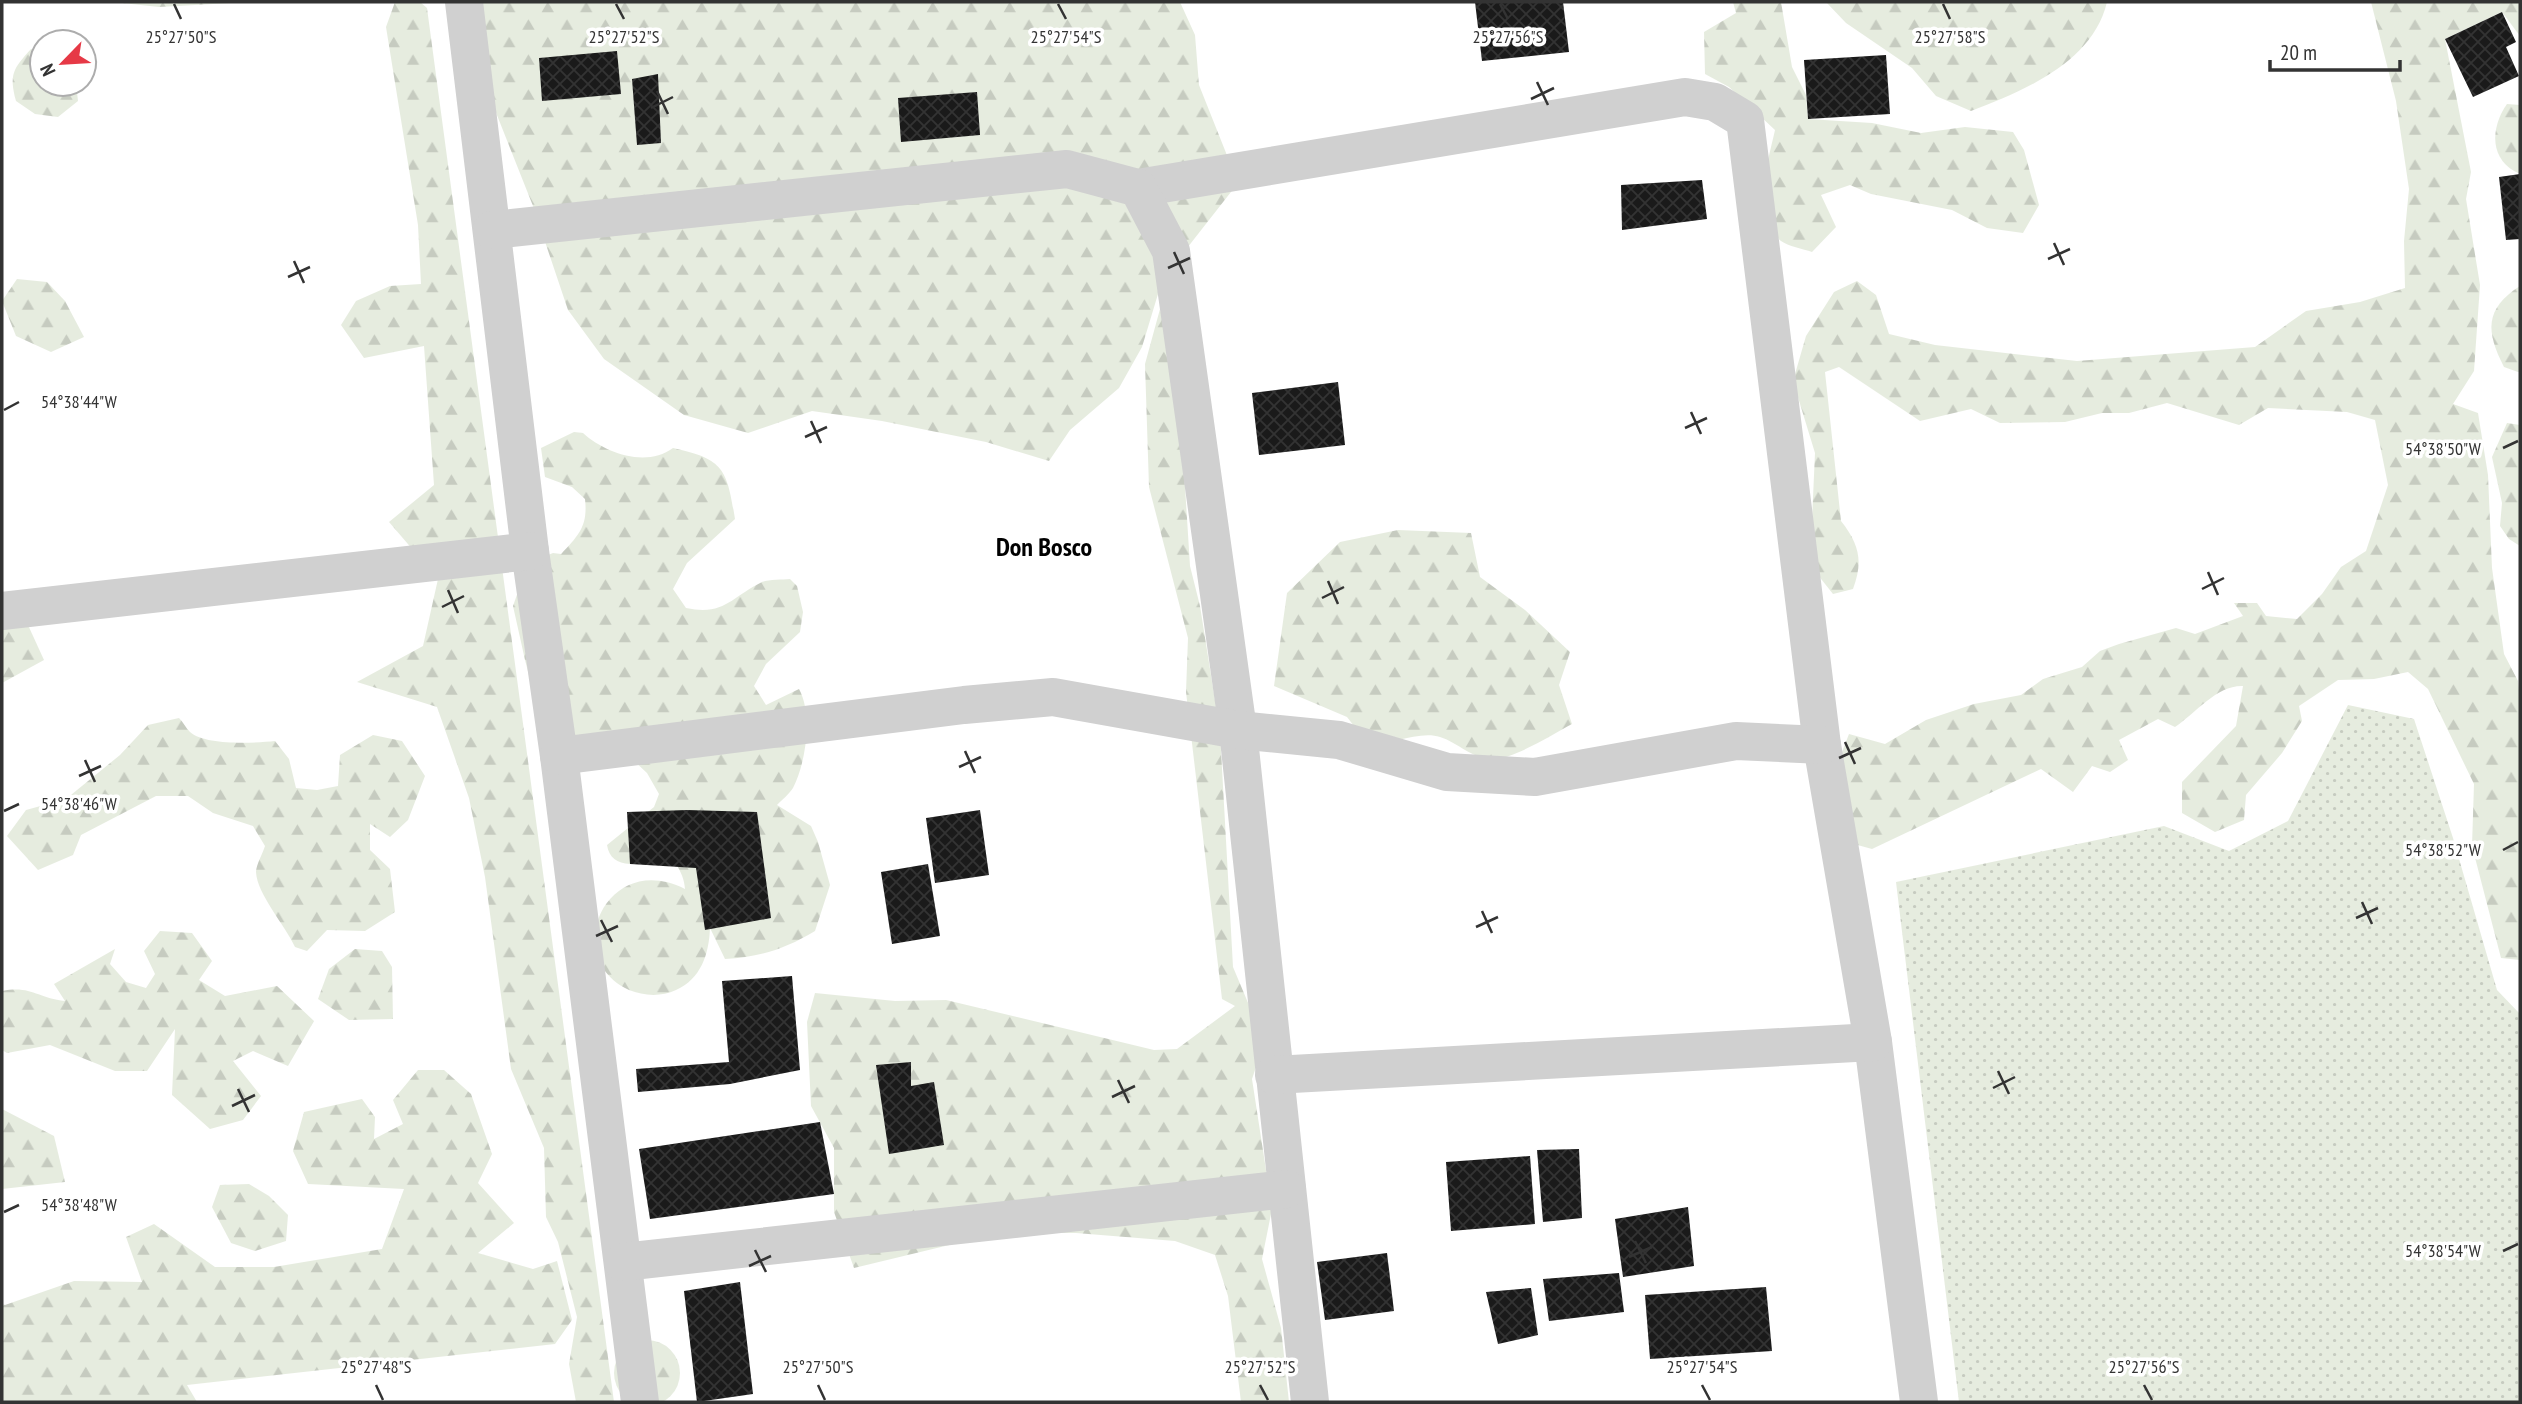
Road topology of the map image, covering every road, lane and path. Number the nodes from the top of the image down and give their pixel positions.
1 (464, 2) edge
2 (1138, 188) junction
3 (492, 230) junction
4 (530, 551) junction
5 (2, 611) edge
6 (1238, 730) junction
7 (1822, 746) junction
8 (559, 756) junction
9 (1873, 1042) junction
10 (1274, 1075) junction
11 (1287, 1189) junction
12 (622, 1262) junction
13 (640, 1402) edge
14 (1310, 1402) edge
15 (1919, 1402) edge

1 - 3 street
2 - 3 street
2 - 6 street
2 - 7 street
3 - 4 street
4 - 5 street
4 - 8 street
6 - 7 street
6 - 8 street
6 - 10 street
7 - 9 street
8 - 12 street
9 - 10 street
9 - 15 street
10 - 11 street
11 - 12 street
11 - 14 street
12 - 13 street

